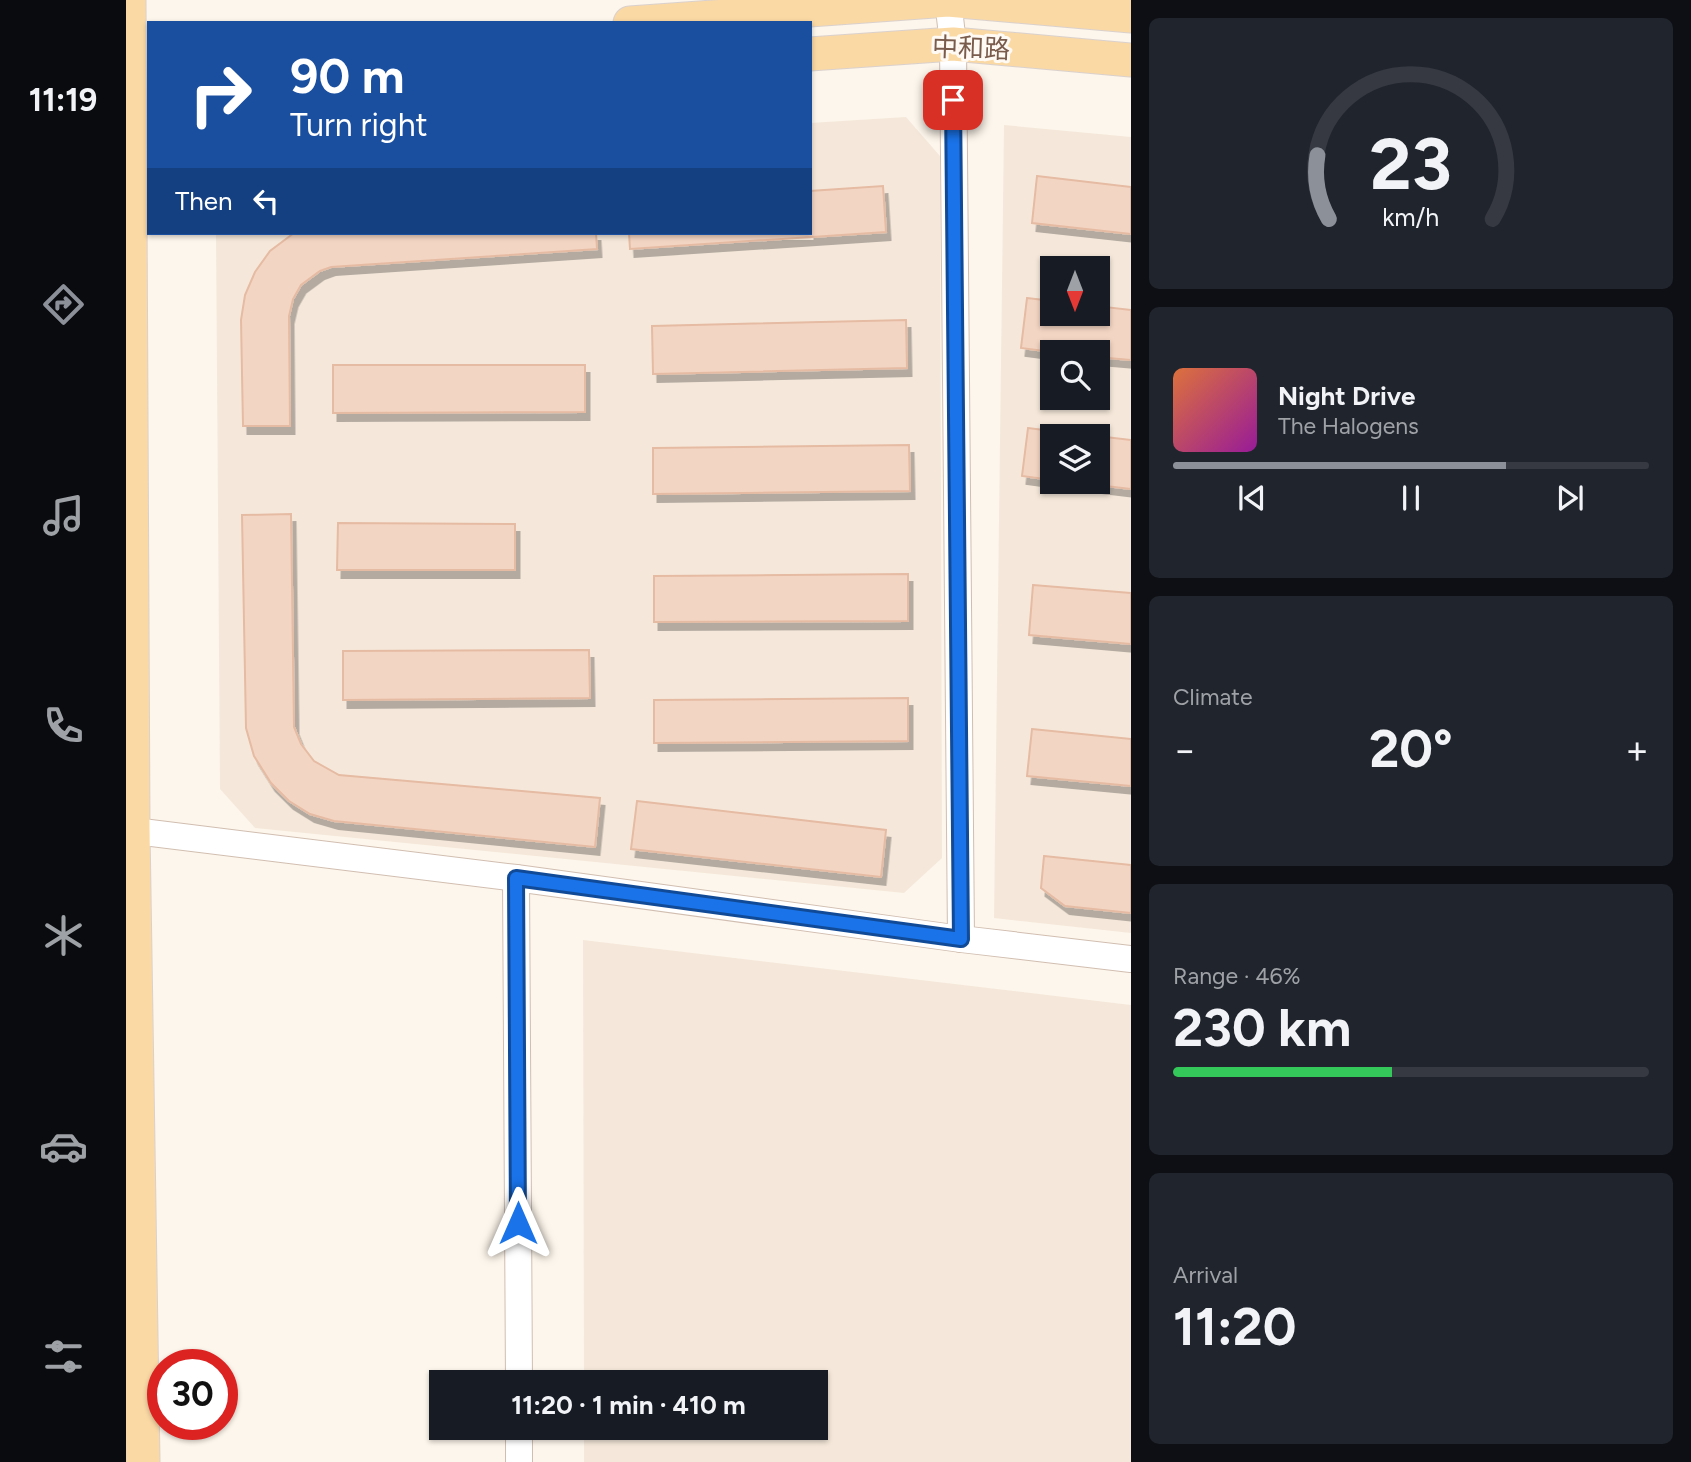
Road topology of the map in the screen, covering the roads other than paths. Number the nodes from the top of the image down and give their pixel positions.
1 (129, 0) edge
2 (948, 0) edge
3 (1131, 16) edge
4 (658, 21) edge
5 (953, 44) junction
6 (812, 54) edge
7 (135, 58) edge
8 (1131, 60) edge
9 (135, 102) edge
10 (130, 830) edge
11 (516, 878) junction
12 (961, 939) junction
13 (1131, 959) edge
14 (519, 1370) edge
15 (519, 1440) edge
16 (143, 1462) edge
17 (519, 1462) edge

1 - 7 main road
2 - 3 main road, 中和路
2 - 4 main road, 中和路
2 - 5 street
5 - 6 main road, 中和路
5 - 8 main road, 中和路
5 - 12 street
7 - 9 main road
9 - 10 main road
10 - 11 street
10 - 16 main road
11 - 12 street
11 - 14 street
12 - 13 street
15 - 17 street

